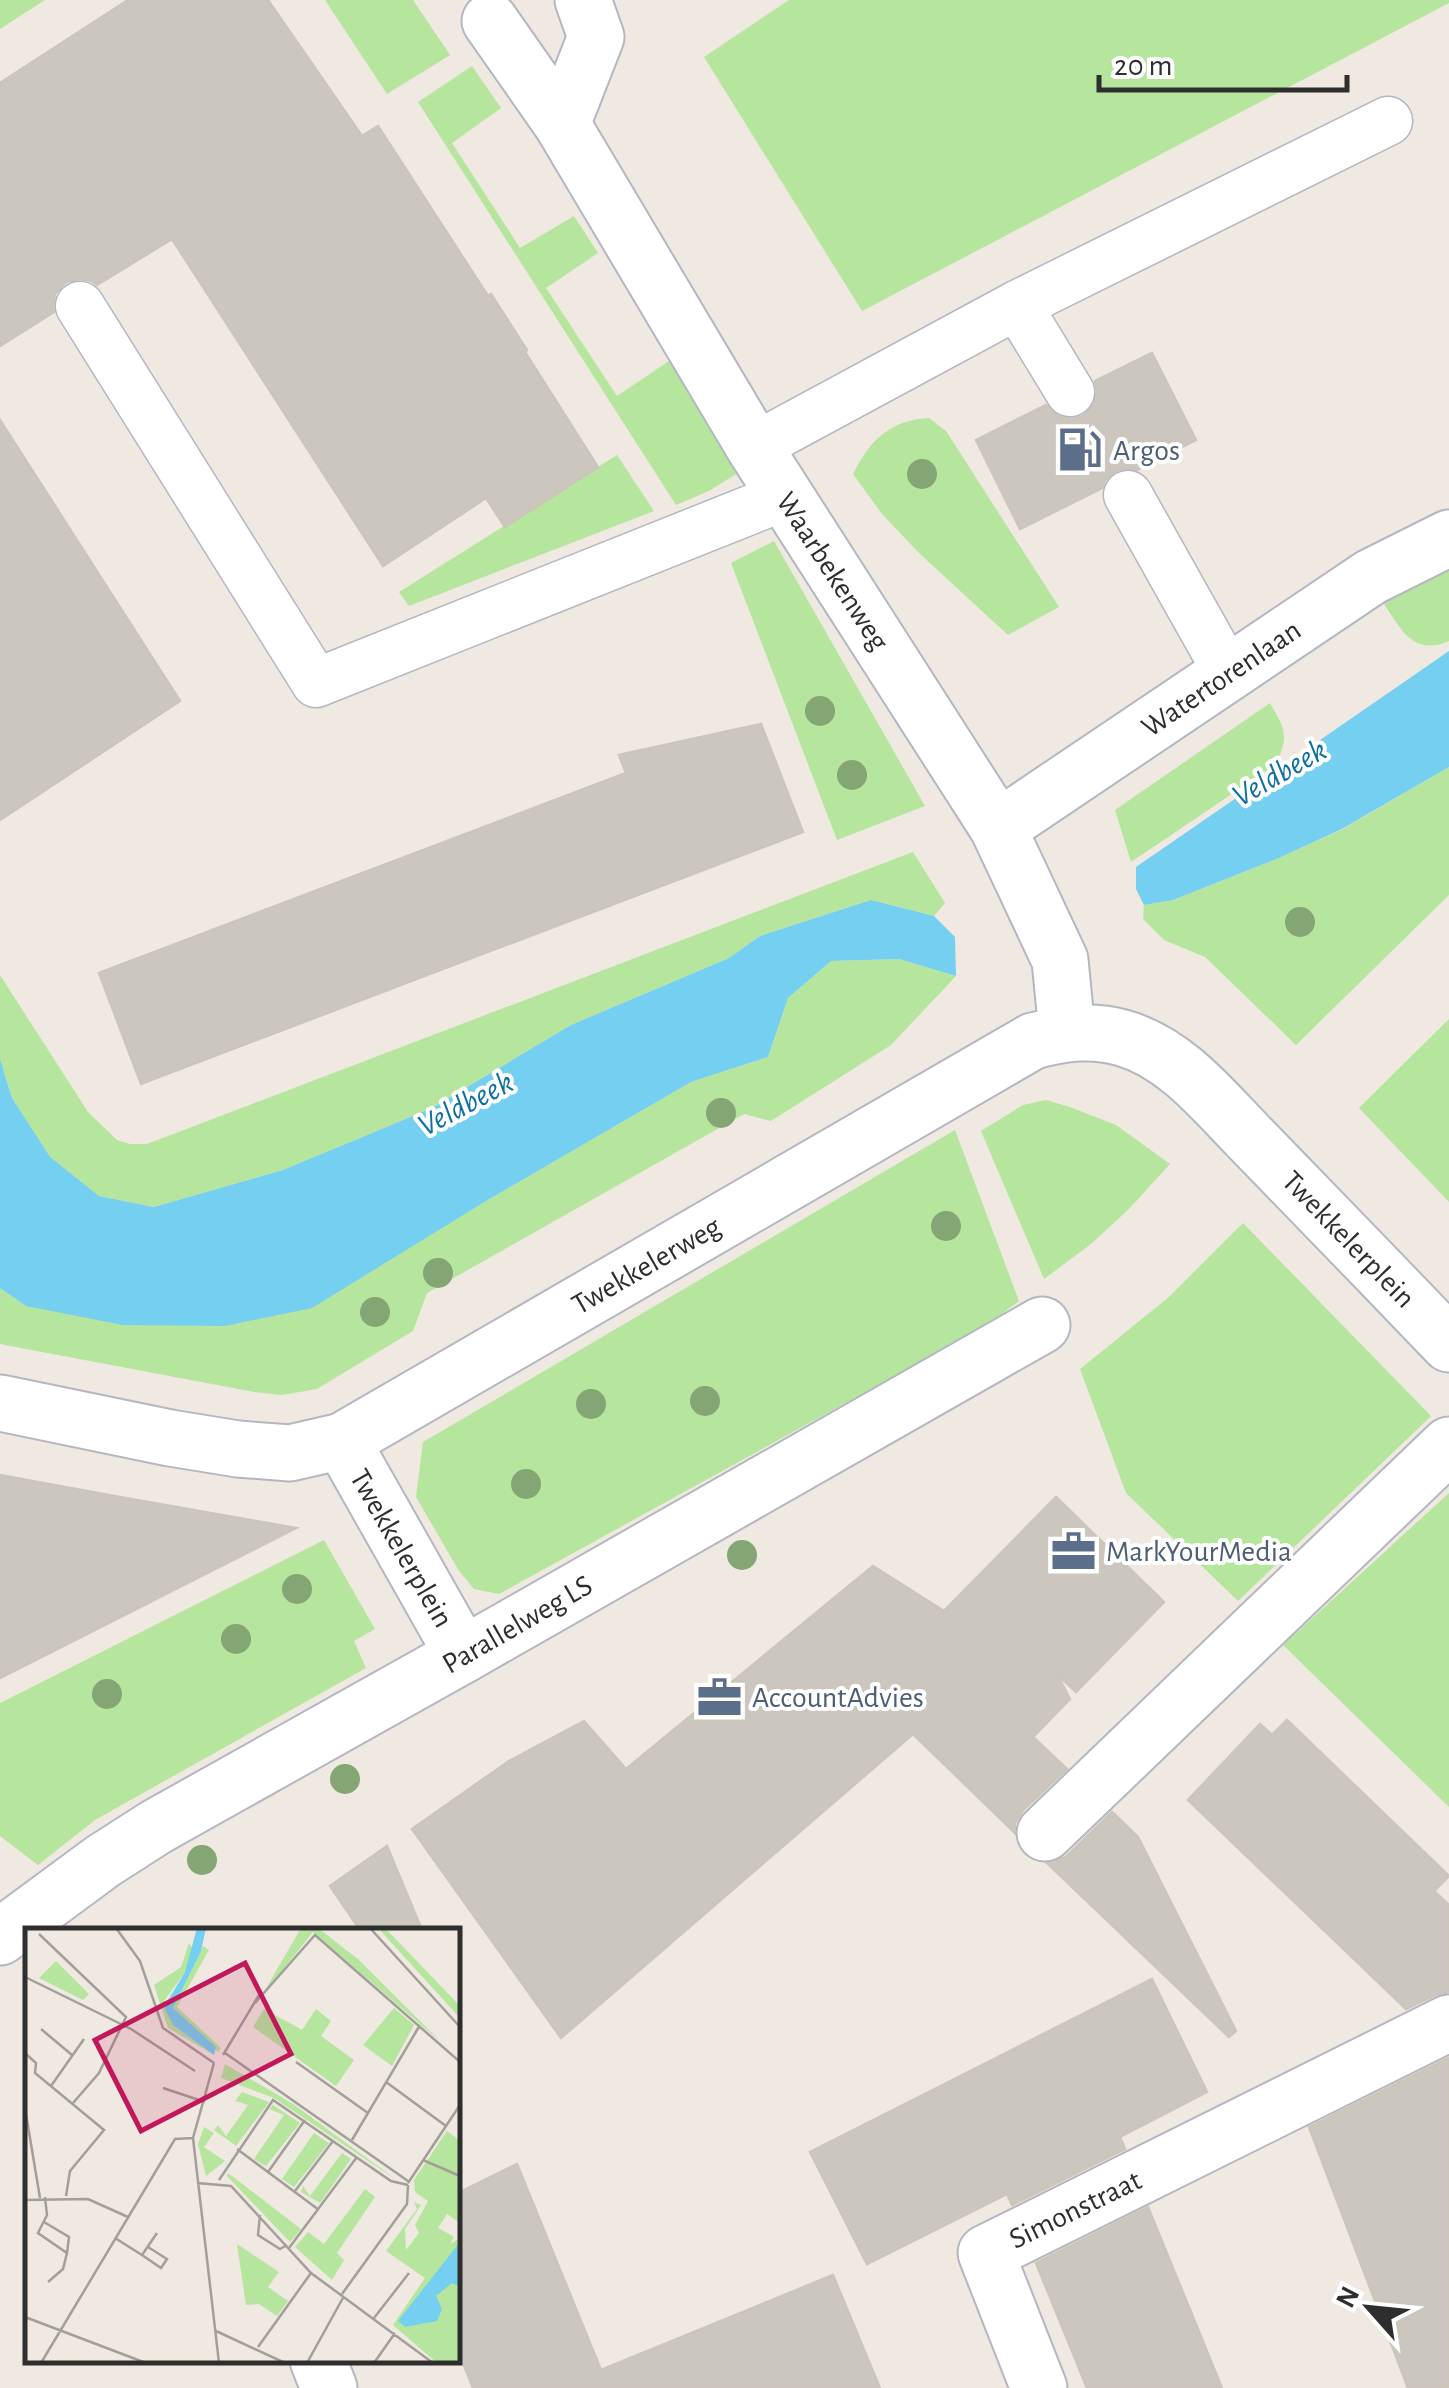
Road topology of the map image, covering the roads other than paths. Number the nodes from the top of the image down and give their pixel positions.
1 (583, 0) edge
2 (490, 21) dead end
3 (1388, 121) dead end
4 (562, 124) junction
5 (1018, 305) junction
6 (80, 306) dead end
7 (1070, 392) dead end
8 (754, 447) junction
9 (1128, 495) dead end
10 (785, 496) junction
11 (1449, 538) edge
12 (1228, 673) junction
13 (998, 828) junction
14 (1067, 1032) junction
15 (1248, 1136) joint
16 (1042, 1324) dead end
17 (1449, 1344) edge
18 (0, 1403) edge
19 (342, 1441) junction
20 (1449, 1445) edge
21 (463, 1655) junction
22 (1045, 1833) dead end
23 (9, 1938) edge
24 (1449, 2023) edge
25 (319, 2363) edge
26 (329, 2388) edge
27 (1039, 2388) edge

1 - 4 street
2 - 4 street, Waarbekenweg
3 - 5 lane
4 - 8 street, Waarbekenweg
5 - 7 lane
5 - 8 lane
6 - 10 lane
8 - 10 street, Waarbekenweg
9 - 12 lane
10 - 13 street, Waarbekenweg
11 - 12 street, Watertorenlaan
12 - 13 street, Watertorenlaan
13 - 14 street, Waarbekenweg
14 - 15 street, Twekkelerweg
14 - 19 street, Twekkelerweg
15 - 17 street, Twekkelerplein
16 - 21 street, Parallelweg LS
18 - 19 street, Twekkelerweg
19 - 21 street, Twekkelerplein
20 - 22 street
21 - 23 street, Parallelweg LS
24 - 27 street, Simonstraat
25 - 26 street

